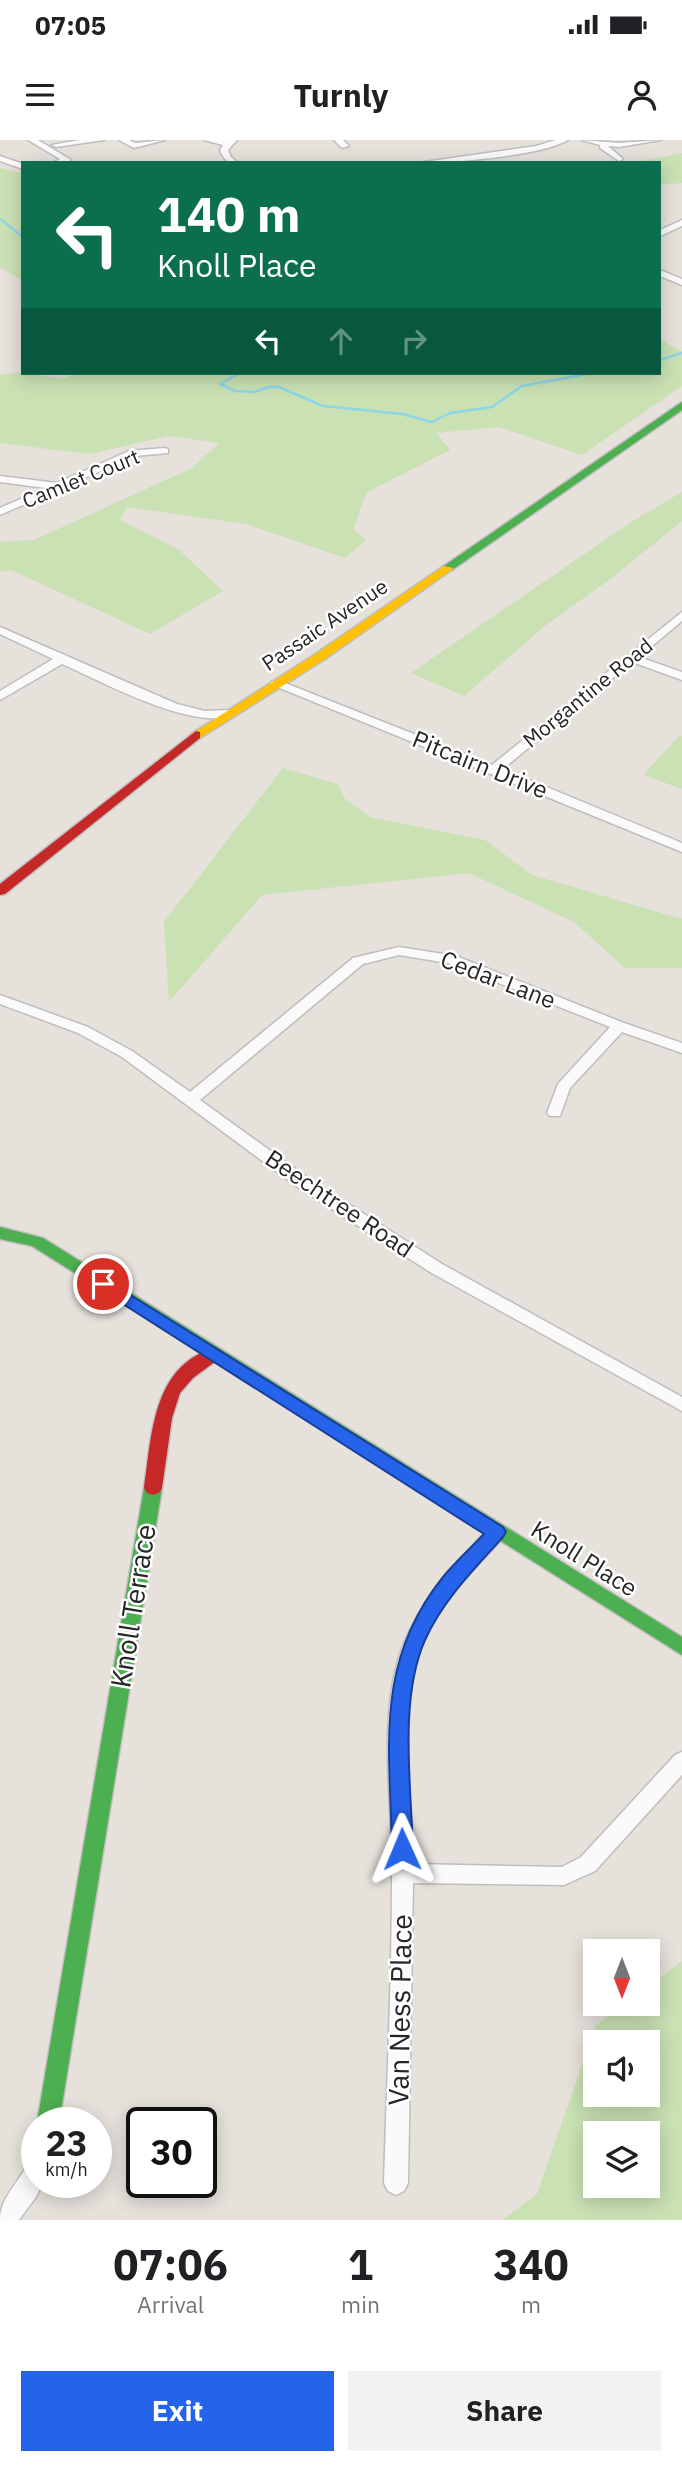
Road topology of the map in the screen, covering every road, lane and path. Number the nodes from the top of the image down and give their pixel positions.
1 (32, 140) edge
2 (100, 140) edge
3 (123, 140) edge
4 (161, 140) edge
5 (208, 140) edge
6 (564, 140) edge
7 (586, 140) edge
8 (657, 140) edge
9 (231, 141) edge
10 (608, 142) edge
11 (56, 145) dead end
12 (506, 152) junction
13 (0, 158) edge
14 (619, 159) dead end
15 (63, 161) edge
16 (232, 161) edge
17 (447, 161) edge
18 (517, 161) edge
19 (21, 166) edge
20 (682, 223) edge
21 (661, 233) edge
22 (661, 274) edge
23 (682, 282) edge
24 (682, 405) edge
25 (164, 451) dead end
26 (0, 478) edge
27 (58, 486) junction
28 (0, 512) edge
29 (682, 615) edge
30 (0, 631) edge
31 (631, 658) junction
32 (60, 660) junction
33 (682, 676) edge
34 (276, 684) junction
35 (0, 696) edge
36 (178, 710) junction
37 (229, 714) junction
38 (196, 734) junction
39 (494, 770) junction
40 (682, 848) edge
41 (0, 891) edge
42 (0, 999) edge
43 (619, 1026) junction
44 (682, 1048) edge
45 (190, 1100) junction
46 (555, 1113) dead end
47 (0, 1233) edge
48 (214, 1354) junction
49 (682, 1405) edge
50 (497, 1532) junction
51 (682, 1647) edge
52 (682, 1761) edge
53 (403, 1873) junction
54 (51, 2107) edge
55 (396, 2183) dead end
56 (21, 2198) edge
57 (4, 2220) edge

1 - 15 street
2 - 11 street
3 - 4 street
5 - 9 street
6 - 12 street
7 - 10 street
8 - 10 street
9 - 16 street
10 - 14 street
12 - 17 street
12 - 18 street
13 - 19 street
20 - 21 street
22 - 23 street
24 - 34 main road, Passaic Avenue
25 - 27 street, Camlet Court
26 - 27 street
27 - 28 street, Camlet Court
29 - 31 street, Morgantine Road
30 - 32 street
31 - 33 street
31 - 39 street, Morgantine Road
32 - 35 street
32 - 36 street
34 - 37 main road, Passaic Avenue
34 - 39 street, Pitcairn Drive
36 - 37 street
36 - 38 street
37 - 38 main road, Passaic Avenue
38 - 41 main road, Passaic Avenue
39 - 40 street, Pitcairn Drive
42 - 45 street, Beechtree Road
43 - 44 street, Cedar Lane
43 - 45 street, Cedar Lane
43 - 46 street
45 - 49 street, Beechtree Road
47 - 48 main road
48 - 50 main road, Knoll Place
48 - 54 main road, Knoll Terrace
50 - 51 main road, Knoll Place
50 - 53 street, Van Ness Place
52 - 53 street
53 - 55 street, Van Ness Place
56 - 57 street

